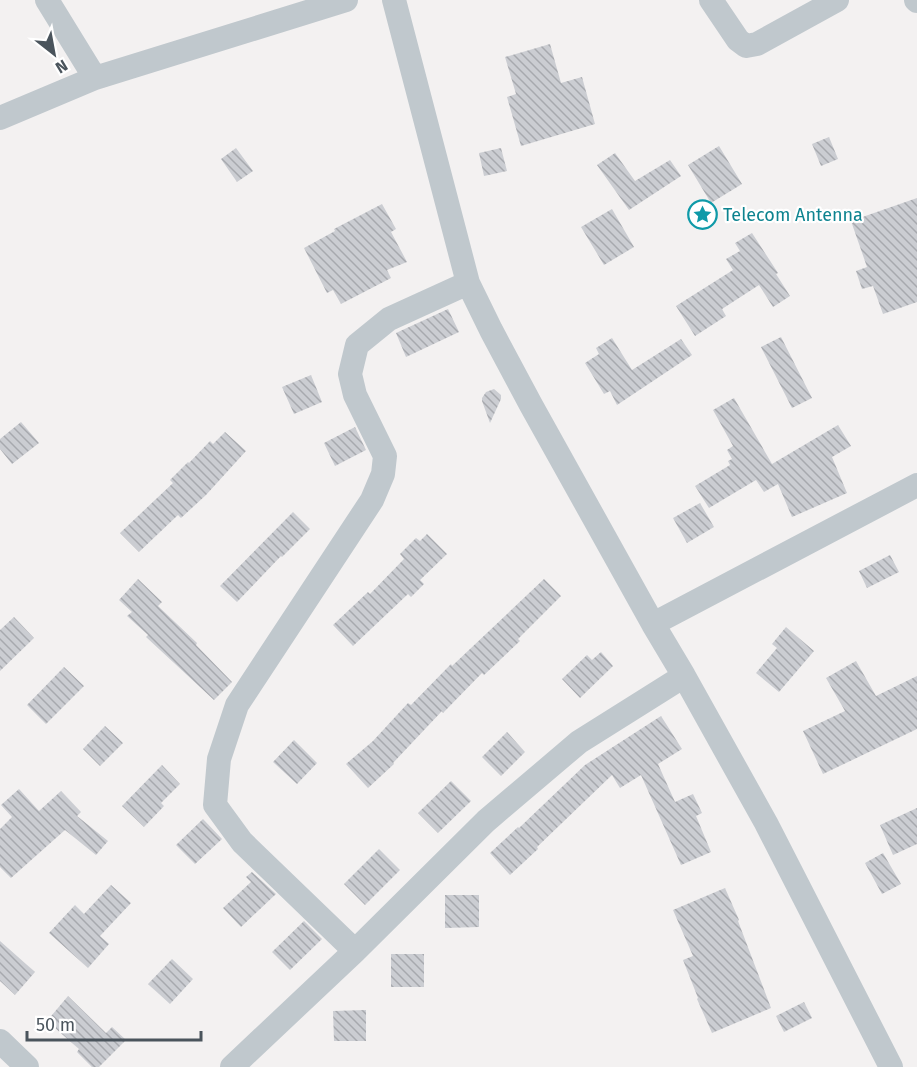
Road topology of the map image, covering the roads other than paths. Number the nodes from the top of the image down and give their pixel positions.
1 (47, 0) edge
2 (346, 0) edge
3 (394, 0) edge
4 (711, 0) edge
5 (837, 0) edge
6 (95, 78) junction
7 (0, 118) edge
8 (468, 283) junction
9 (917, 485) edge
10 (653, 624) junction
11 (684, 676) junction
12 (355, 951) junction
13 (0, 1041) edge
14 (27, 1067) edge
15 (232, 1067) edge
16 (891, 1067) edge

1 - 6 street
2 - 6 street
3 - 8 street
4 - 5 street
6 - 7 street
8 - 10 street
8 - 12 street
9 - 10 street
10 - 11 street
11 - 12 street
11 - 16 street
12 - 15 street
13 - 14 street

